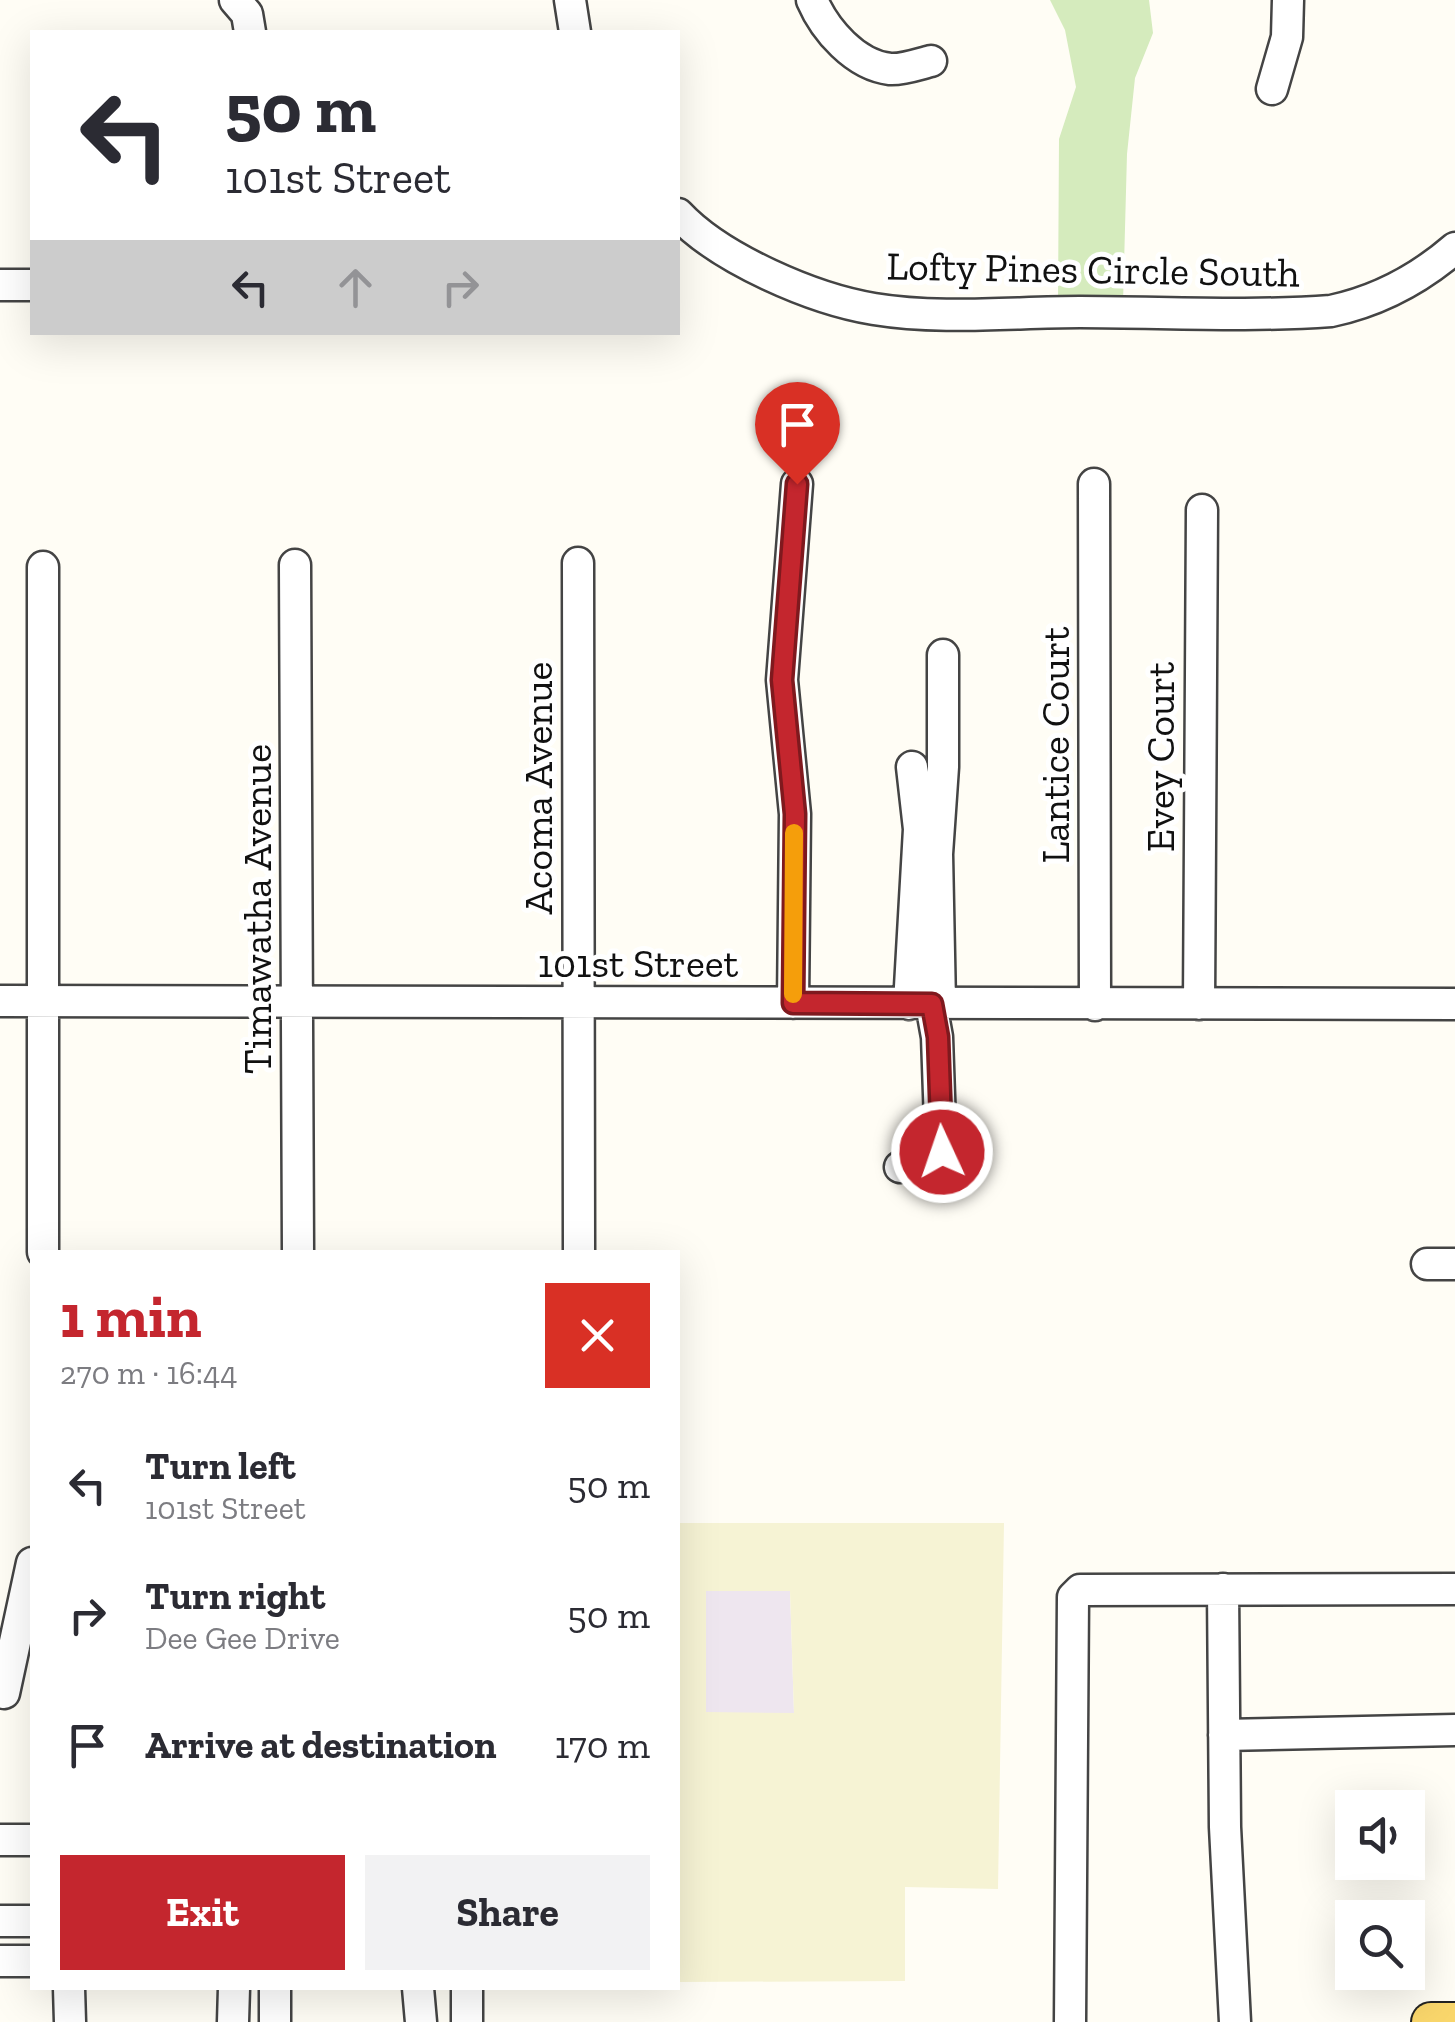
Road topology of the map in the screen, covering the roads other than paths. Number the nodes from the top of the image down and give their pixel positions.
1 (235, 0) edge
2 (570, 0) edge
3 (812, 0) edge
4 (1288, 0) edge
5 (250, 30) edge
6 (576, 30) edge
7 (931, 61) dead end
8 (1272, 89) dead end
9 (680, 216) edge
10 (1455, 248) edge
11 (0, 285) edge
12 (30, 285) edge
13 (797, 484) dead end
14 (1094, 484) dead end
15 (1202, 510) dead end
16 (578, 563) dead end
17 (295, 565) dead end
18 (43, 567) dead end
19 (943, 656) dead end
20 (912, 767) dead end
21 (0, 1001) edge
22 (42, 1001) junction
23 (298, 1001) junction
24 (578, 1003) junction
25 (793, 1003) junction
26 (927, 1004) junction
27 (1199, 1004) junction
28 (1455, 1004) edge
29 (1095, 1005) junction
30 (900, 1167) dead end
31 (43, 1250) edge
32 (298, 1250) edge
33 (579, 1250) edge
34 (30, 1577) edge
35 (1223, 1588) junction
36 (1455, 1589) edge
37 (12, 1693) edge
38 (1455, 1730) edge
39 (1224, 1735) junction
40 (0, 1840) edge
41 (30, 1840) edge
42 (30, 1921) edge
43 (0, 1922) edge
44 (0, 1960) edge
45 (30, 1960) edge
46 (69, 1990) edge
47 (234, 1990) edge
48 (275, 1990) edge
49 (418, 1990) edge
50 (466, 1990) edge
51 (70, 2022) edge
52 (232, 2022) edge
53 (275, 2022) edge
54 (421, 2022) edge
55 (468, 2022) edge
56 (1070, 2022) edge
57 (1235, 2022) edge
58 (1431, 2022) edge
59 (1455, 2022) edge

1 - 5 street
2 - 6 street
3 - 7 street
4 - 8 street
9 - 10 street, Lofty Pines Circle South
11 - 12 street
13 - 25 street
14 - 29 street, Lantice Court
15 - 27 street, Evey Court
16 - 24 street, Acoma Avenue
17 - 23 street, Timawatha Avenue
18 - 22 street
19 - 26 street
20 - 26 street
21 - 22 street, 101st Street
22 - 23 street, 101st Street
22 - 31 street
23 - 24 street, 101st Street
23 - 32 street, Timawatha Avenue
24 - 25 street, 101st Street
24 - 33 street, Acoma Avenue
25 - 26 street, 101st Street
26 - 29 street, 101st Street
26 - 30 street
27 - 28 street, 101st Street
27 - 29 street, 101st Street
34 - 37 street
35 - 36 street
35 - 39 street
35 - 56 street
38 - 39 street
39 - 57 street
40 - 41 street
42 - 43 street
44 - 45 street
46 - 51 street
47 - 52 street
48 - 53 street
49 - 54 street
50 - 55 street
58 - 59 main road

